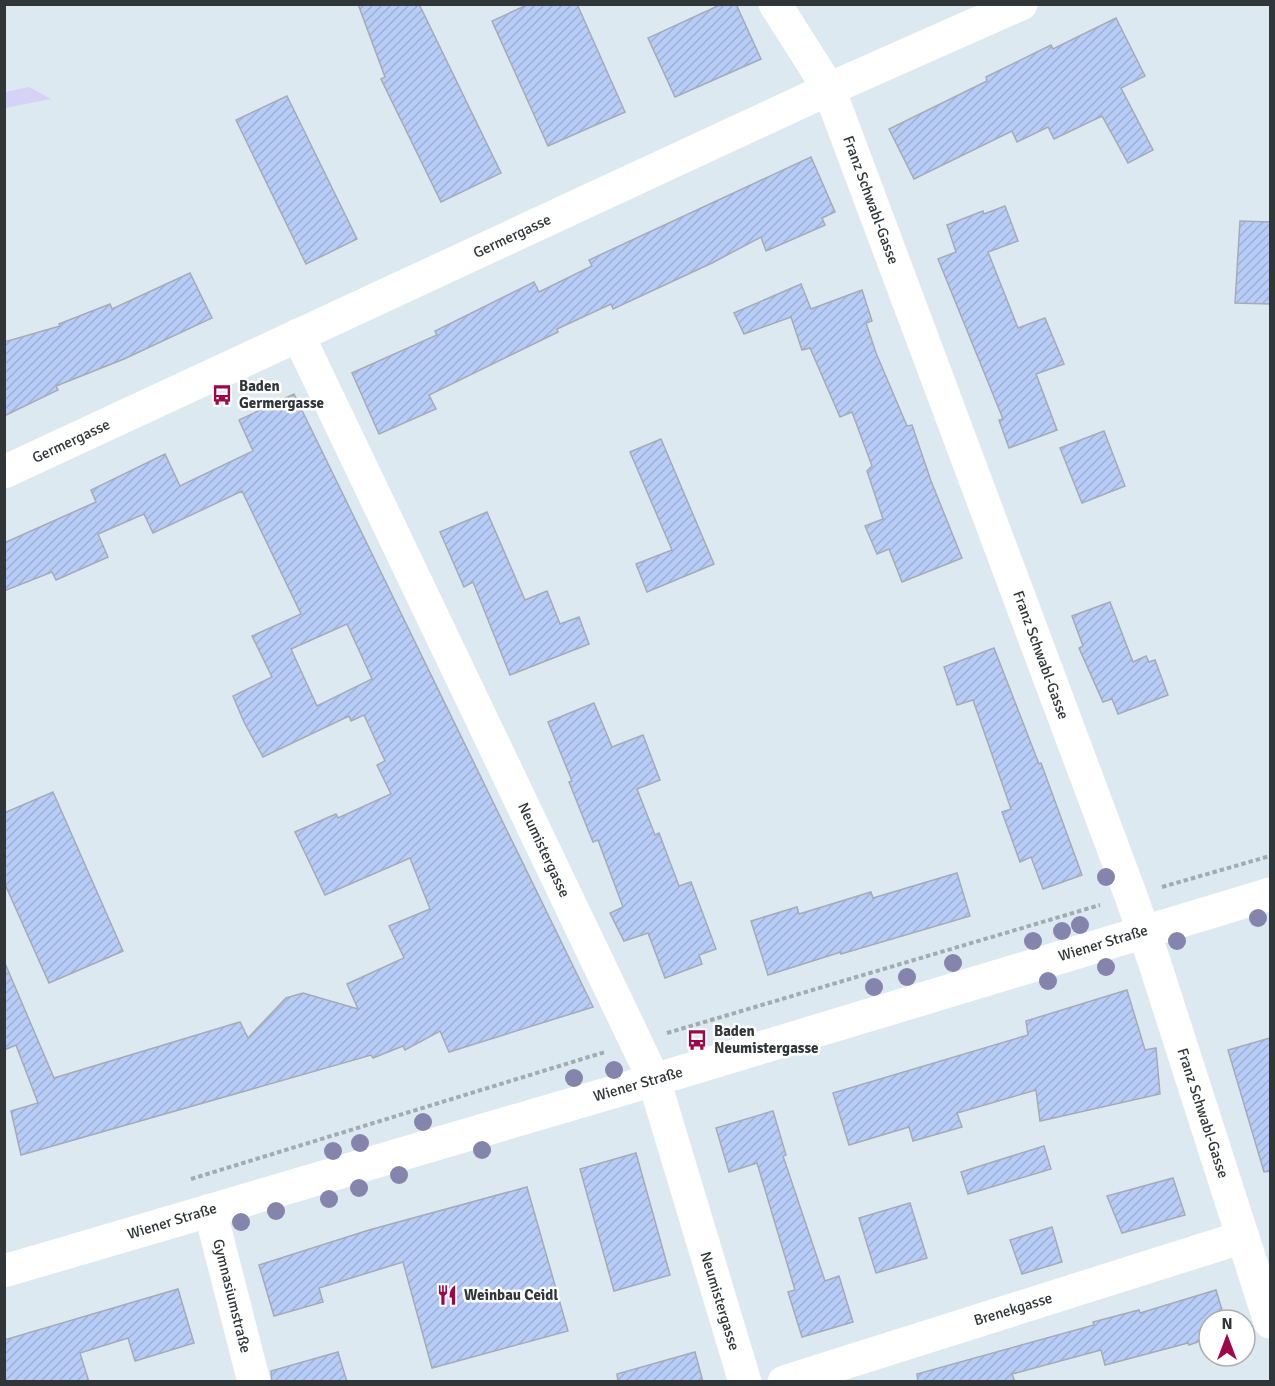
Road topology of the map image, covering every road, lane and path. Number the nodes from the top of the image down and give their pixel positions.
1 (775, 4) edge
2 (1020, 4) edge
3 (829, 89) junction
4 (298, 335) junction
5 (4, 472) edge
6 (1270, 894) edge
7 (1143, 931) junction
8 (654, 1080) junction
9 (210, 1210) junction
10 (1243, 1237) junction
11 (4, 1271) edge
12 (1270, 1322) edge
13 (254, 1382) edge
14 (745, 1382) edge
15 (784, 1382) edge

1 - 3 street, Franz Schwabl-Gasse
2 - 3 street, Germergasse
3 - 4 street, Germergasse
3 - 7 street, Franz Schwabl-Gasse
4 - 5 street, Germergasse
4 - 8 street, Neumistergasse
6 - 7 street, Wiener Straße
7 - 8 street, Wiener Straße
7 - 10 street, Franz Schwabl-Gasse
8 - 9 street, Wiener Straße
8 - 14 street, Neumistergasse
9 - 11 street, Wiener Straße
9 - 13 street, Gymnasiumstraße
10 - 12 street, Franz Schwabl-Gasse
10 - 15 street, Brenekgasse

